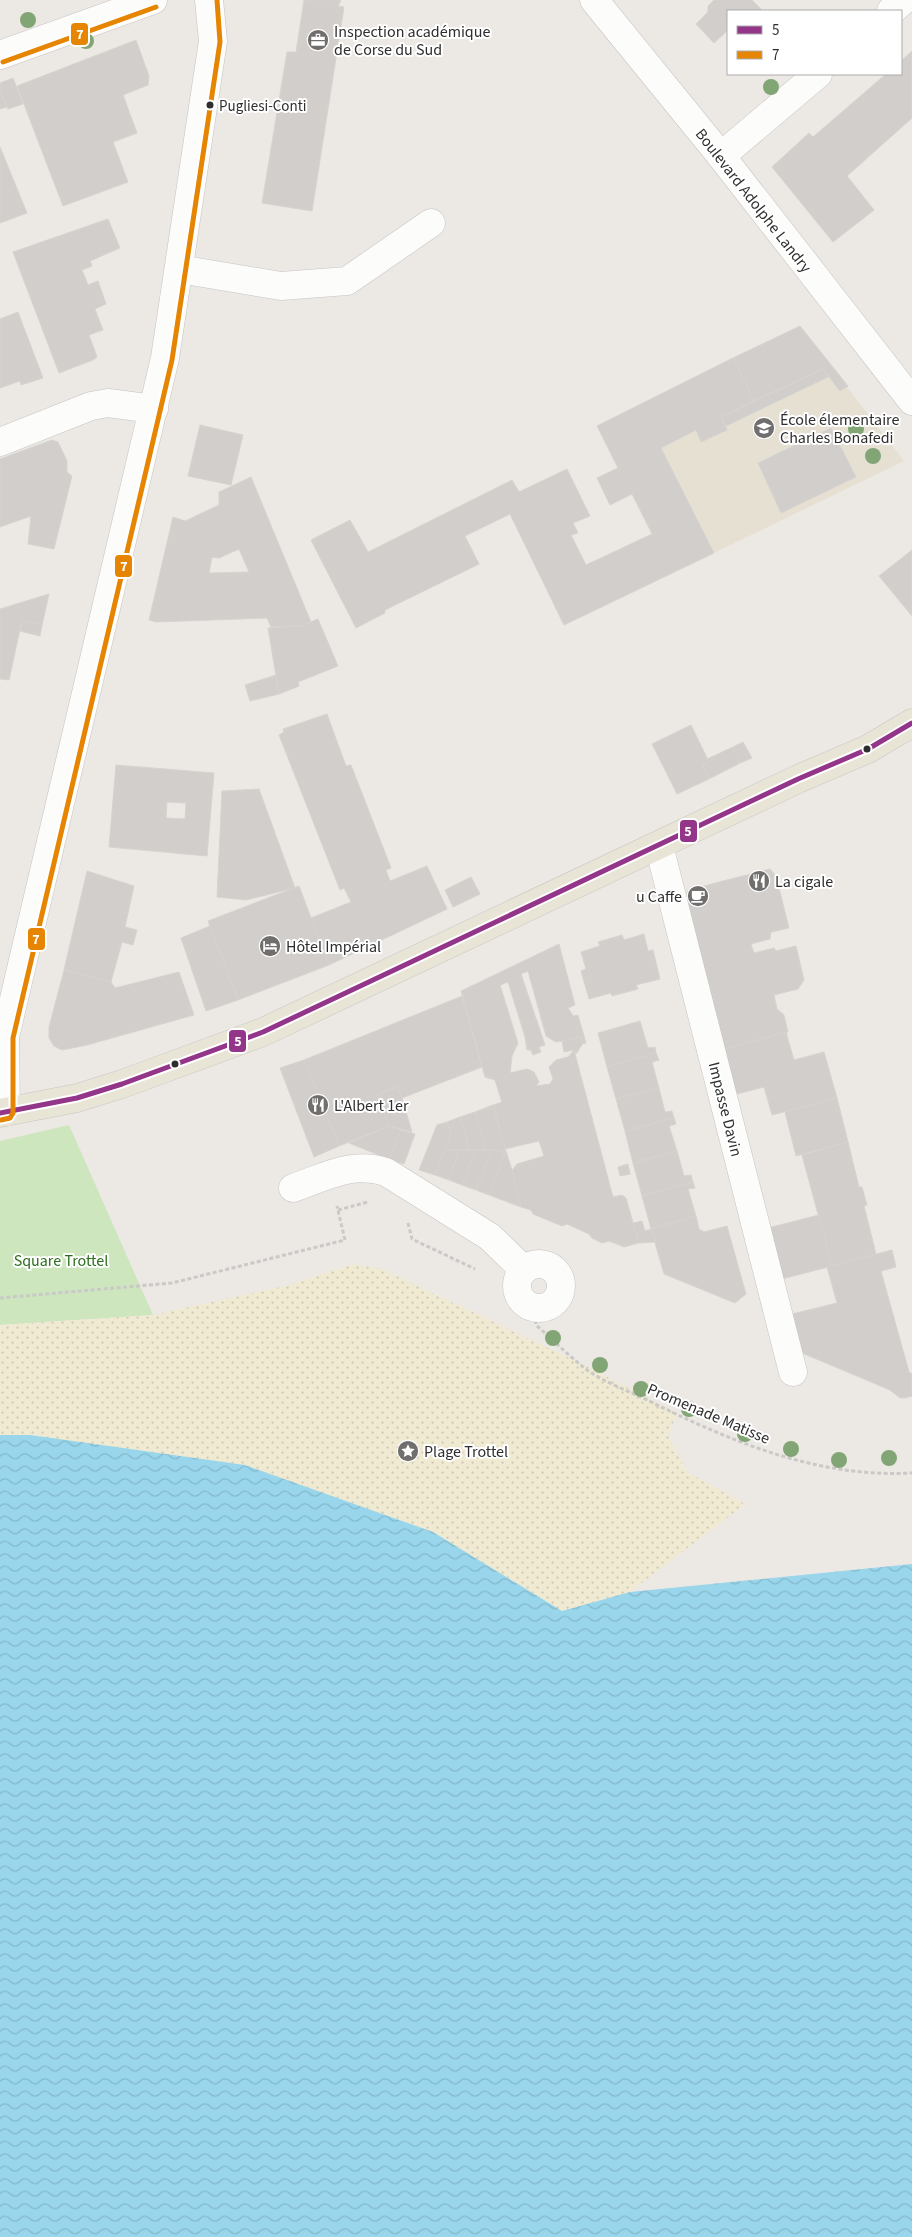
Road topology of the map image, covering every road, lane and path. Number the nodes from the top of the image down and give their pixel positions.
1 (153, 0) edge
2 (210, 0) edge
3 (594, 0) edge
4 (904, 0) edge
5 (892, 10) edge
6 (0, 56) edge
7 (817, 75) edge
8 (721, 156) junction
9 (431, 223) dead end
10 (179, 269) junction
11 (912, 401) edge
12 (154, 409) junction
13 (0, 442) edge
14 (912, 723) edge
15 (659, 846) junction
16 (3, 1113) edge
17 (327, 1176) junction
18 (293, 1188) dead end
19 (376, 1200) dead end
20 (338, 1210) junction
21 (407, 1220) dead end
22 (520, 1277) junction
23 (0, 1298) edge
24 (534, 1307) junction
25 (793, 1372) dead end
26 (912, 1473) edge

1 - 6 street
2 - 10 street
3 - 8 street, Boulevard Adolphe Landry
4 - 5 street
7 - 8 street
8 - 11 street, Boulevard Adolphe Landry
9 - 10 street
10 - 12 street
12 - 13 street
12 - 16 street
14 - 15 main road
15 - 16 main road
15 - 25 street, Impasse Davin
17 - 18 street
17 - 20 path
17 - 22 street
19 - 20 path
20 - 23 path
21 - 22 path
22 - 24 street
22 - 24 street
24 - 26 path, Promenade Matisse

